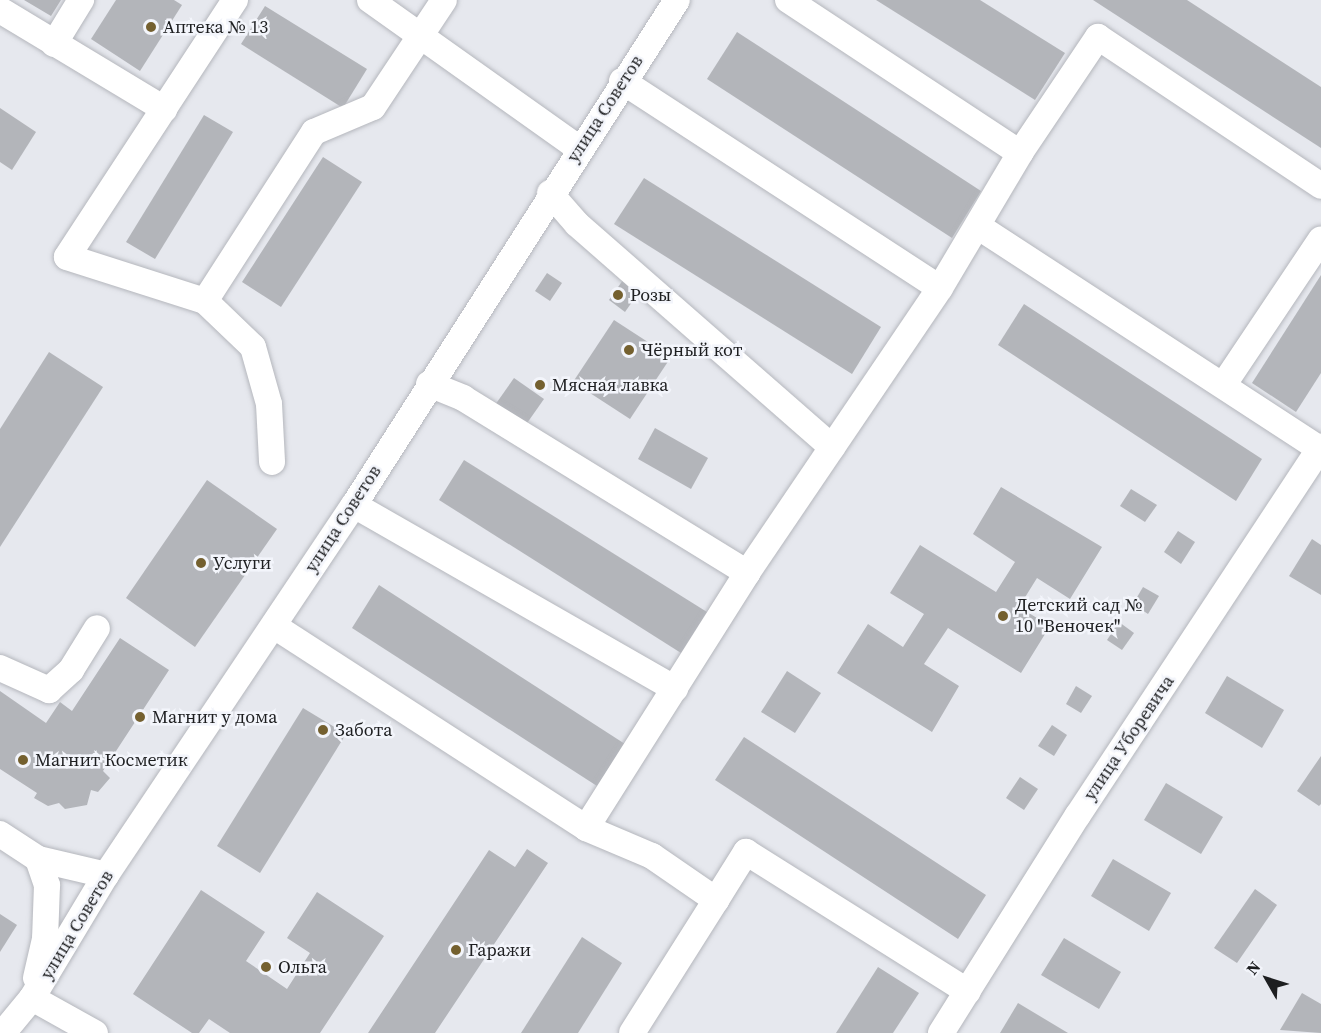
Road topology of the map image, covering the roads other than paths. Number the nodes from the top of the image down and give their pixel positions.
1 (81, 0) edge
2 (235, 0) edge
3 (370, 0) edge
4 (444, 0) edge
5 (677, 0) edge
6 (788, 0) edge
7 (0, 10) edge
8 (424, 36) junction
9 (54, 44) junction
10 (622, 81) junction
11 (164, 109) junction
12 (580, 149) junction
13 (1020, 153) junction
14 (1321, 186) edge
15 (550, 193) junction
16 (979, 227) junction
17 (1321, 239) edge
18 (940, 288) junction
19 (205, 301) junction
20 (429, 384) junction
21 (1224, 384) junction
22 (832, 447) junction
23 (1320, 448) edge
24 (272, 462) dead end
25 (354, 505) junction
26 (747, 573) junction
27 (274, 626) junction
28 (97, 628) dead end
29 (0, 668) edge
30 (675, 689) junction
31 (586, 828) junction
32 (0, 834) edge
33 (38, 859) junction
34 (106, 875) junction
35 (716, 900) junction
36 (968, 992) junction
37 (32, 999) junction
38 (3, 1033) edge
39 (94, 1033) edge
40 (632, 1033) edge
41 (941, 1033) edge

1 - 9 street
2 - 11 street
3 - 8 street
4 - 8 street
5 - 10 street, улица Советов
6 - 13 street
7 - 9 street
8 - 12 street
8 - 19 street
9 - 11 street
10 - 12 street, улица Советов
10 - 18 street
11 - 19 street
12 - 15 street, улица Советов
13 - 14 street
13 - 16 street
15 - 20 street, улица Советов
15 - 22 street
16 - 18 street
16 - 21 street
17 - 21 street
18 - 22 street
19 - 24 street
20 - 25 street, улица Советов
20 - 26 street
21 - 23 street
22 - 26 street
23 - 36 street, улица Уборевича
25 - 27 street, улица Советов
25 - 30 street
26 - 30 street
27 - 31 street
27 - 34 street, улица Советов
28 - 29 street
30 - 31 street
31 - 35 street
32 - 33 street
33 - 34 street
33 - 37 street
34 - 37 street, улица Советов
35 - 36 street
35 - 40 street
36 - 41 street, улица Уборевича
37 - 38 street, улица Советов
37 - 39 street

